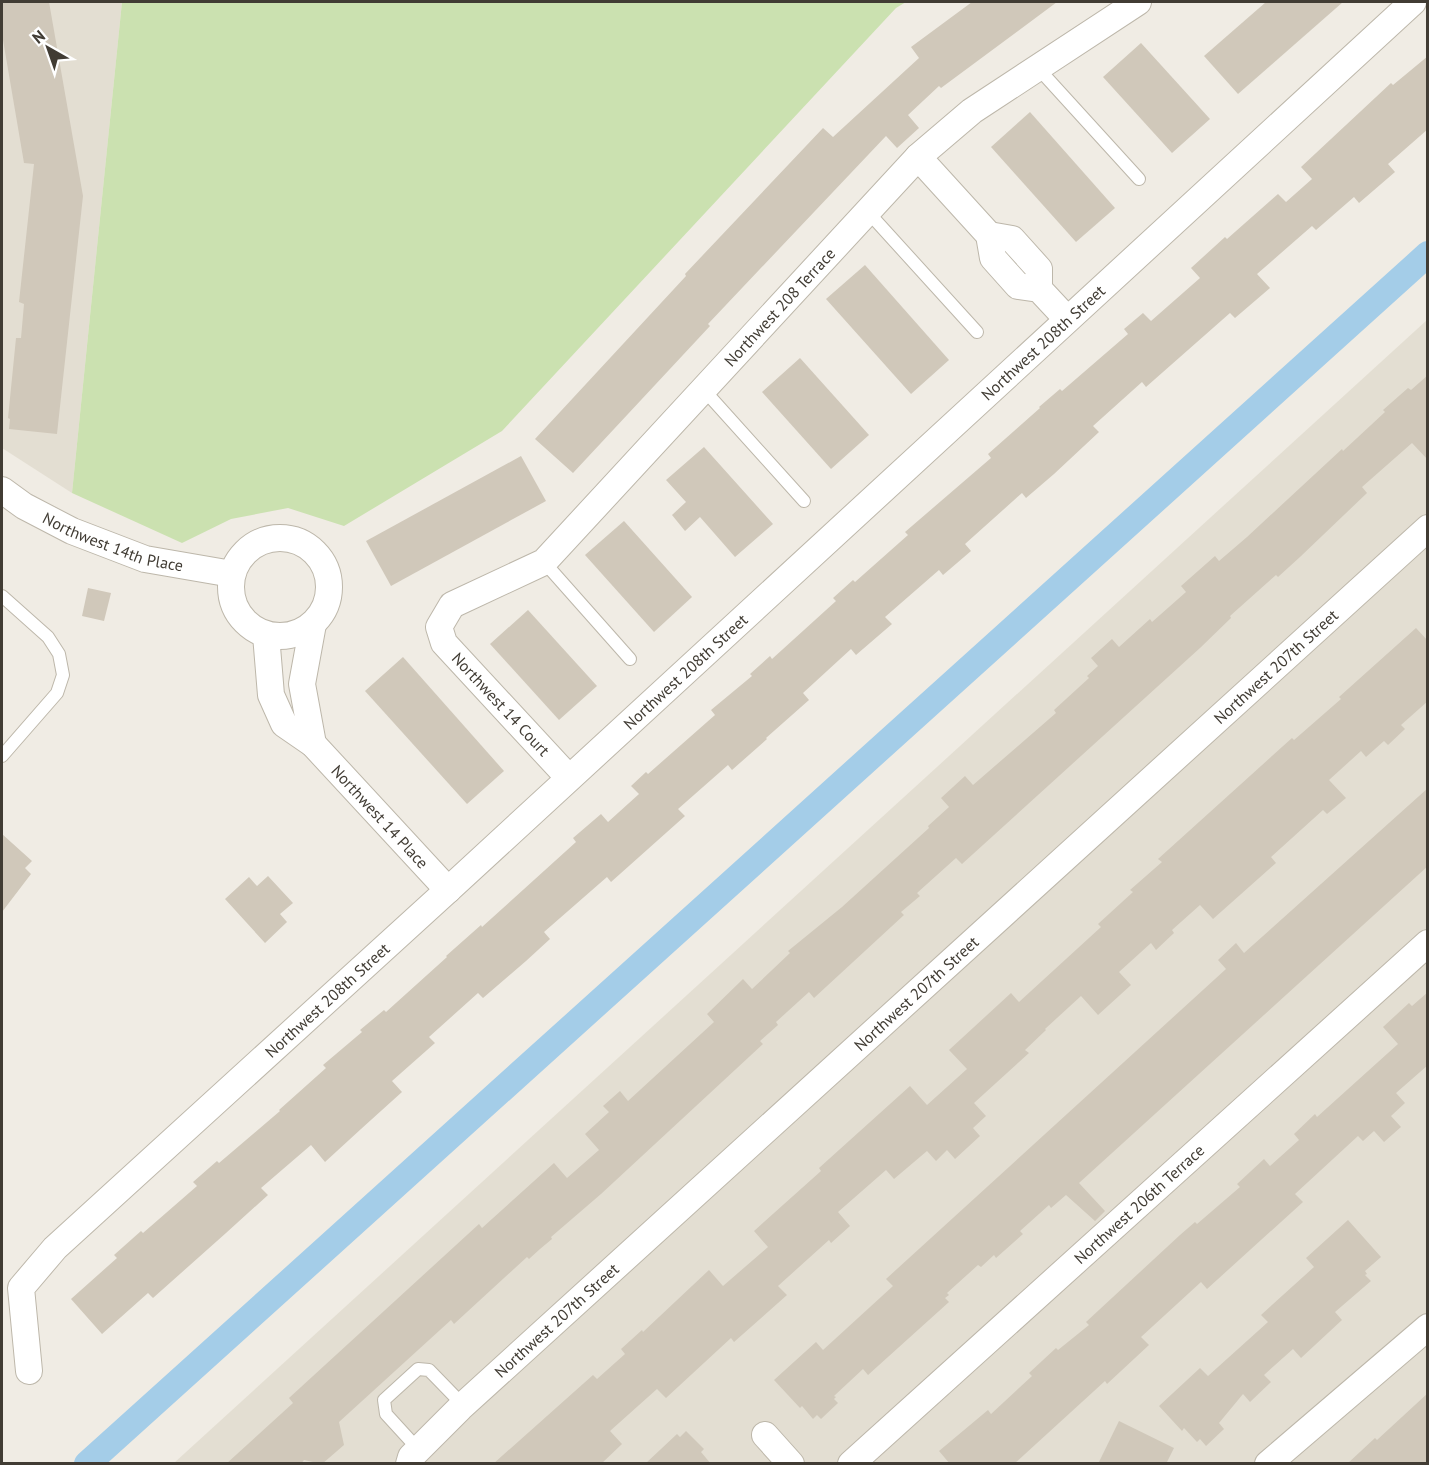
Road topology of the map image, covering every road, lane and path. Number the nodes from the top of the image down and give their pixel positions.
1 (1137, 2) edge
2 (1413, 2) edge
3 (1037, 67) junction
4 (918, 158) junction
5 (1139, 179) dead end
6 (868, 212) junction
7 (1067, 319) junction
8 (976, 332) dead end
9 (704, 390) junction
10 (2, 490) edge
11 (804, 501) dead end
12 (1428, 528) edge
13 (544, 562) junction
14 (232, 574) junction
15 (2, 596) edge
16 (313, 624) junction
17 (439, 627) joint
18 (266, 635) junction
19 (630, 659) dead end
20 (313, 744) junction
21 (2, 756) edge
22 (569, 778) junction
23 (447, 890) junction
24 (1428, 943) edge
25 (1427, 1327) edge
26 (29, 1371) dead end
27 (464, 1405) junction
28 (765, 1435) dead end
29 (414, 1456) edge
30 (791, 1464) edge
31 (851, 1464) edge
32 (1268, 1464) edge

1 - 3 street, Northwest 208 Terrace
2 - 7 street, Northwest 208th Street
3 - 4 street, Northwest 208 Terrace
3 - 5 lane
4 - 6 street, Northwest 208 Terrace
4 - 7 street
6 - 8 lane
6 - 9 street, Northwest 208 Terrace
7 - 22 street, Northwest 208th Street
9 - 11 lane
9 - 13 street, Northwest 208 Terrace
10 - 14 street, Northwest 14th Place
12 - 27 street, Northwest 207th Street
13 - 17 street, Northwest 208 Terrace
13 - 19 lane
14 - 16 street
14 - 18 street
15 - 21 lane
16 - 18 street
16 - 20 street
17 - 22 street, Northwest 14 Court
18 - 20 street
20 - 23 street, Northwest 14 Place
22 - 23 street, Northwest 208th Street
23 - 26 street, Northwest 208th Street
24 - 31 street, Northwest 206th Terrace
25 - 32 street
27 - 29 street, Northwest 207th Street
27 - 29 lane
28 - 30 street

